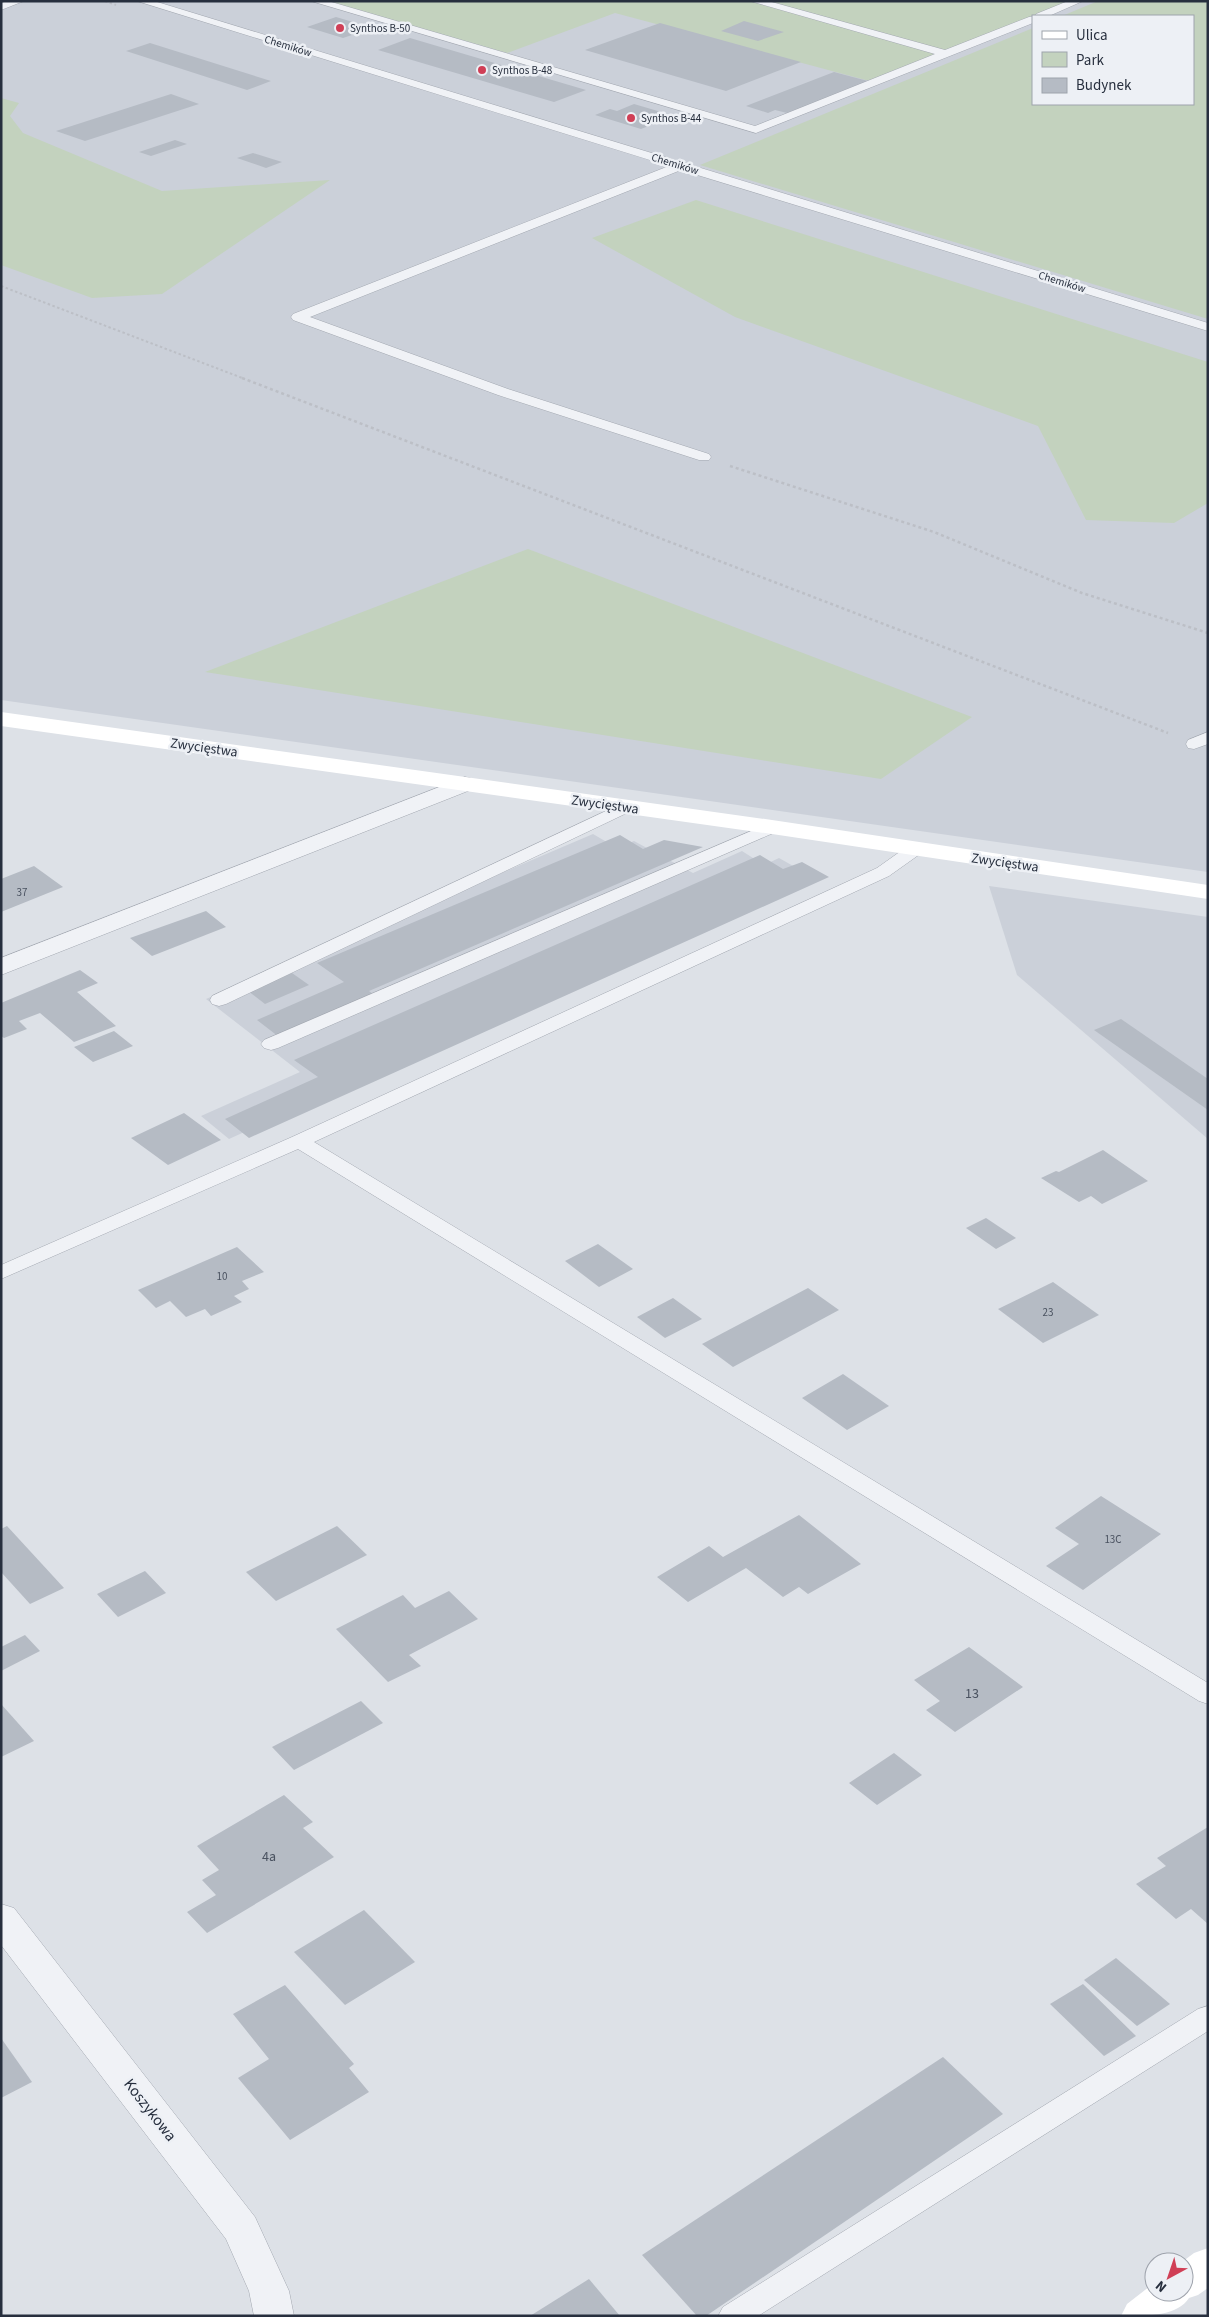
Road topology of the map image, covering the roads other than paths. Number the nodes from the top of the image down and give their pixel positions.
1 (19, 1) edge
2 (142, 1) edge
3 (316, 1) edge
4 (755, 1) edge
5 (1078, 1) edge
6 (1, 7) edge
7 (1043, 15) edge
8 (1032, 19) edge
9 (947, 54) junction
10 (679, 166) junction
11 (1208, 327) edge
12 (704, 457) road end
13 (1, 719) edge
14 (465, 784) junction
15 (622, 808) junction
16 (772, 827) junction
17 (914, 850) junction
18 (1208, 892) edge
19 (1, 967) edge
20 (219, 1000) dead end
21 (271, 1044) dead end
22 (299, 1142) junction
23 (1, 1273) edge
24 (1208, 1695) edge
25 (1, 1918) edge
26 (1208, 2018) edge
27 (1208, 2265) edge
28 (1194, 2276) edge
29 (1159, 2302) edge
30 (274, 2316) edge
31 (733, 2316) edge
32 (1141, 2316) edge

1 - 6 lane
2 - 10 lane, Chemików
3 - 9 lane
4 - 9 lane
5 - 7 lane
8 - 9 lane
10 - 11 lane, Chemików
10 - 12 lane
13 - 14 street, Zwycięstwa
14 - 15 street, Zwycięstwa
14 - 19 street
15 - 16 street, Zwycięstwa
15 - 20 lane
16 - 17 street, Zwycięstwa
16 - 21 lane
17 - 18 street, Zwycięstwa
17 - 22 lane
22 - 23 lane
22 - 24 lane
25 - 30 street, Koszykowa
26 - 31 lane
27 - 28 street
29 - 32 street

